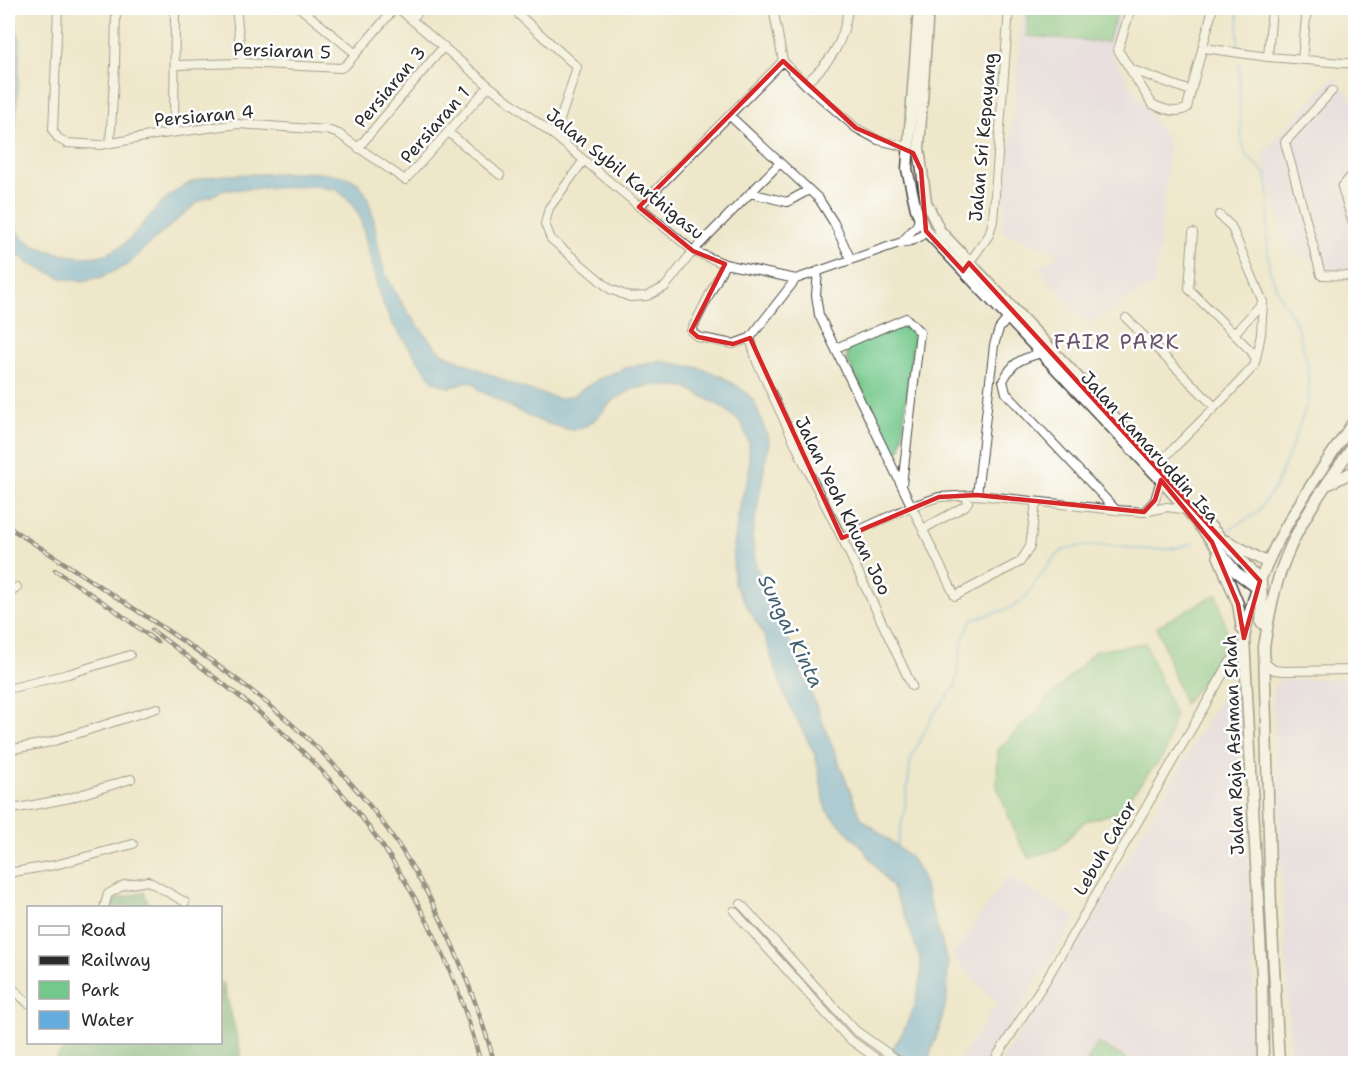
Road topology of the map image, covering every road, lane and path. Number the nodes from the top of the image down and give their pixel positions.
1 (58, 8) edge
2 (116, 8) edge
3 (175, 8) edge
4 (236, 8) edge
5 (300, 8) edge
6 (397, 8) edge
7 (422, 8) edge
8 (773, 8) edge
9 (848, 8) edge
10 (919, 8) edge
11 (928, 8) edge
12 (1009, 8) edge
13 (1131, 8) edge
14 (1213, 8) edge
15 (1272, 8) edge
16 (1307, 8) edge
17 (519, 15) dead end
18 (412, 19) junction
19 (444, 46) junction
20 (1204, 48) junction
21 (355, 52) junction
22 (1268, 57) junction
23 (1302, 60) junction
24 (783, 61) junction
25 (242, 63) junction
26 (1356, 64) edge
27 (176, 65) junction
28 (1130, 69) junction
29 (805, 84) junction
30 (489, 86) junction
31 (1191, 91) junction
32 (1332, 91) dead end
33 (729, 116) junction
34 (174, 132) junction
35 (448, 132) junction
36 (555, 136) junction
37 (110, 143) junction
38 (907, 147) junction
39 (358, 148) junction
40 (584, 160) junction
41 (780, 164) junction
42 (921, 170) junction
43 (1356, 170) edge
44 (500, 176) dead end
45 (403, 179) joint
46 (809, 190) junction
47 (750, 193) junction
48 (926, 202) junction
49 (639, 207) junction
50 (1219, 215) dead end
51 (919, 218) junction
52 (1356, 225) edge
53 (926, 231) junction
54 (1193, 233) dead end
55 (900, 243) junction
56 (693, 251) junction
57 (851, 260) junction
58 (725, 264) junction
59 (966, 267) junction
60 (818, 272) junction
61 (1356, 272) edge
62 (796, 279) junction
63 (1263, 302) junction
64 (1008, 318) junction
65 (1126, 318) dead end
66 (1234, 334) junction
67 (750, 338) junction
68 (836, 348) junction
69 (1041, 353) junction
70 (1257, 359) junction
71 (1214, 406) junction
72 (1356, 418) edge
73 (1356, 442) edge
74 (1154, 467) junction
75 (1356, 470) edge
76 (1161, 480) junction
77 (902, 484) junction
78 (1326, 485) junction
79 (977, 495) junction
80 (966, 496) junction
81 (1316, 500) junction
82 (1036, 502) junction
83 (912, 506) junction
84 (1116, 510) junction
85 (1187, 510) junction
86 (1144, 512) junction
87 (923, 530) junction
88 (842, 538) junction
89 (1215, 539) junction
90 (1266, 562) junction
91 (1260, 586) junction
92 (17, 587) dead end
93 (8, 595) edge
94 (1244, 643) junction
95 (1264, 647) junction
96 (130, 655) dead end
97 (1264, 662) junction
98 (1356, 670) edge
99 (912, 686) dead end
100 (8, 689) edge
101 (157, 708) dead end
102 (8, 750) edge
103 (131, 779) dead end
104 (8, 810) edge
105 (133, 844) dead end
106 (8, 873) edge
107 (185, 902) dead end
108 (741, 904) dead end
109 (105, 906) edge
110 (734, 911) dead end
111 (8, 984) edge
112 (27, 1002) edge
113 (884, 1064) edge
114 (903, 1064) edge
115 (992, 1064) edge
116 (1263, 1064) edge
117 (1279, 1064) edge

1 - 37 street, Persiaran 4
2 - 37 street
3 - 27 street
4 - 25 street
5 - 21 street
6 - 18 street, Jalan Sybil Karthigasu
6 - 21 street, Persiaran 5
7 - 18 street
8 - 24 street
9 - 29 street
10 - 38 main road, Jalan Kamaruddin Isa
11 - 42 main road, Jalan Kamaruddin Isa
12 - 59 street, Jalan Sri Kepayang
13 - 28 street
14 - 20 street
15 - 22 street
16 - 23 street
17 - 36 street
18 - 19 street, Jalan Sybil Karthigasu
19 - 30 street, Jalan Sybil Karthigasu
19 - 39 street, Persiaran 3
20 - 22 street
20 - 31 street
21 - 25 street, Persiaran 5
22 - 23 street
23 - 26 street
24 - 29 street
24 - 33 street
25 - 27 street, Persiaran 5
27 - 34 street
28 - 31 street
28 - 31 street
29 - 38 street
30 - 35 street, Persiaran 1
30 - 36 street, Jalan Sybil Karthigasu
32 - 61 street
33 - 41 street
33 - 49 street
34 - 37 street, Persiaran 4
34 - 39 street, Persiaran 4
35 - 44 street
35 - 45 street, Persiaran 1
36 - 40 street, Jalan Sybil Karthigasu
38 - 42 main road
38 - 51 main road, Jalan Kamaruddin Isa
39 - 45 street, Persiaran 4
40 - 49 street, Jalan Sybil Karthigasu
40 - 56 street
41 - 46 street
41 - 47 street
42 - 48 main road, Jalan Kamaruddin Isa
43 - 52 street
46 - 47 street
46 - 57 street
47 - 56 street
48 - 53 main road
48 - 59 main road, Jalan Kamaruddin Isa
49 - 56 street, Jalan Sybil Karthigasu
50 - 63 street
51 - 53 main road, Jalan Kamaruddin Isa
51 - 55 street
53 - 55 street, Jalan Sybil Karthigasu
53 - 59 main road, Jalan Kamaruddin Isa
54 - 66 street
55 - 57 street, Jalan Sybil Karthigasu
56 - 58 street, Jalan Sybil Karthigasu
57 - 60 street, Jalan Sybil Karthigasu
58 - 62 street, Jalan Sybil Karthigasu
58 - 67 street
59 - 64 main road, Jalan Kamaruddin Isa
59 - 74 main road, Jalan Kamaruddin Isa
60 - 62 street, Jalan Sybil Karthigasu
60 - 68 street
62 - 67 street
63 - 66 street
63 - 70 street
64 - 69 main road, Jalan Kamaruddin Isa
64 - 79 street
65 - 71 street
66 - 70 street
67 - 88 street, Jalan Yeoh Khuan Joo
68 - 77 street
68 - 77 street
69 - 74 main road, Jalan Kamaruddin Isa
69 - 84 street
70 - 71 street
71 - 74 street
72 - 90 main road, Jalan Raja Ashman Shah
73 - 78 main road, Jalan Raja Ashman Shah
74 - 76 main road, Jalan Kamaruddin Isa
74 - 89 main road, Jalan Kamaruddin Isa
75 - 78 main road
76 - 85 main road, Jalan Kamaruddin Isa
76 - 86 street
77 - 83 street
78 - 81 main road, Jalan Raja Ashman Shah
79 - 80 street
79 - 82 street
80 - 83 street
80 - 87 street
81 - 91 main road
81 - 95 main road, Jalan Raja Ashman Shah
82 - 84 street
82 - 87 street
83 - 87 street
83 - 88 street
84 - 86 street
85 - 86 street
85 - 89 main road, Jalan Kamaruddin Isa
88 - 99 street, Jalan Yeoh Khuan Joo
89 - 90 main road
89 - 91 main road, Jalan Kamaruddin Isa
89 - 94 main road
90 - 91 main road, Jalan Raja Ashman Shah
91 - 94 main road, Jalan Raja Ashman Shah
91 - 95 main road
92 - 93 street
94 - 115 street, Lebuh Cator
94 - 116 main road, Jalan Raja Ashman Shah
95 - 97 main road, Jalan Raja Ashman Shah
96 - 100 street
97 - 98 street
97 - 117 main road, Jalan Raja Ashman Shah
101 - 102 street
103 - 104 street
105 - 106 street
107 - 109 street
108 - 114 street
110 - 113 street
111 - 112 street

